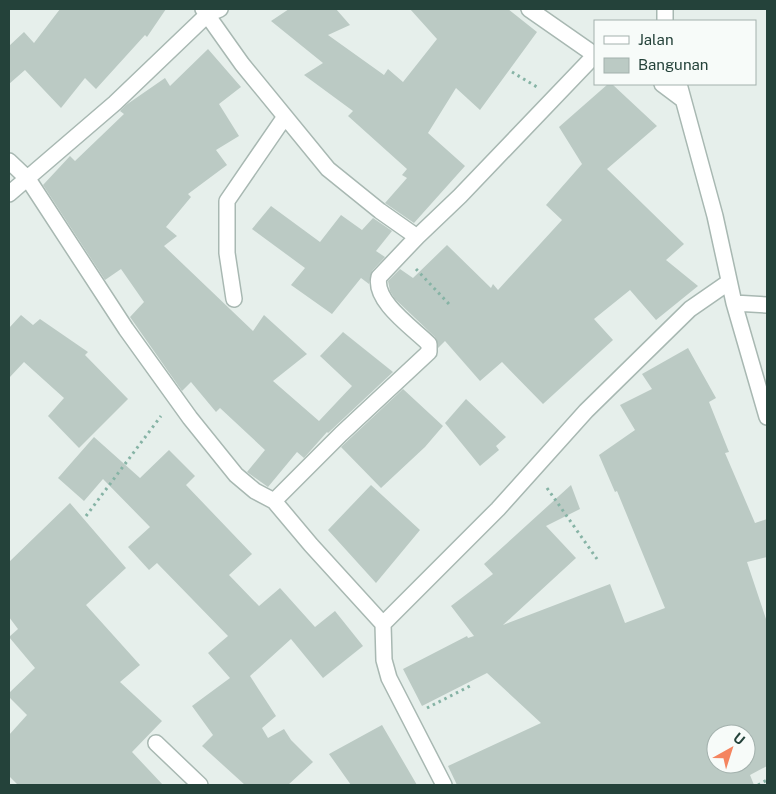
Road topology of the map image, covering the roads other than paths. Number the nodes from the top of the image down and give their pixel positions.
1 (529, 9) edge
2 (210, 11) edge
3 (594, 54) edge
4 (594, 56) edge
5 (663, 85) edge
6 (680, 85) edge
7 (682, 99) junction
8 (284, 118) junction
9 (9, 161) edge
10 (28, 178) junction
11 (9, 194) edge
12 (417, 237) junction
13 (729, 282) junction
14 (234, 299) dead end
15 (734, 303) junction
16 (767, 305) edge
17 (767, 417) edge
18 (274, 501) junction
19 (383, 624) junction
20 (156, 743) dead end
21 (200, 785) edge
22 (444, 785) edge

1 - 3 street
2 - 8 street
2 - 10 street
4 - 12 street
5 - 7 street
6 - 7 street
7 - 13 street
8 - 12 street
8 - 14 street
9 - 10 street
10 - 11 street
10 - 18 street
12 - 18 street
13 - 15 street
13 - 19 street
15 - 16 street
15 - 17 street
18 - 19 street
19 - 22 street
20 - 21 street

